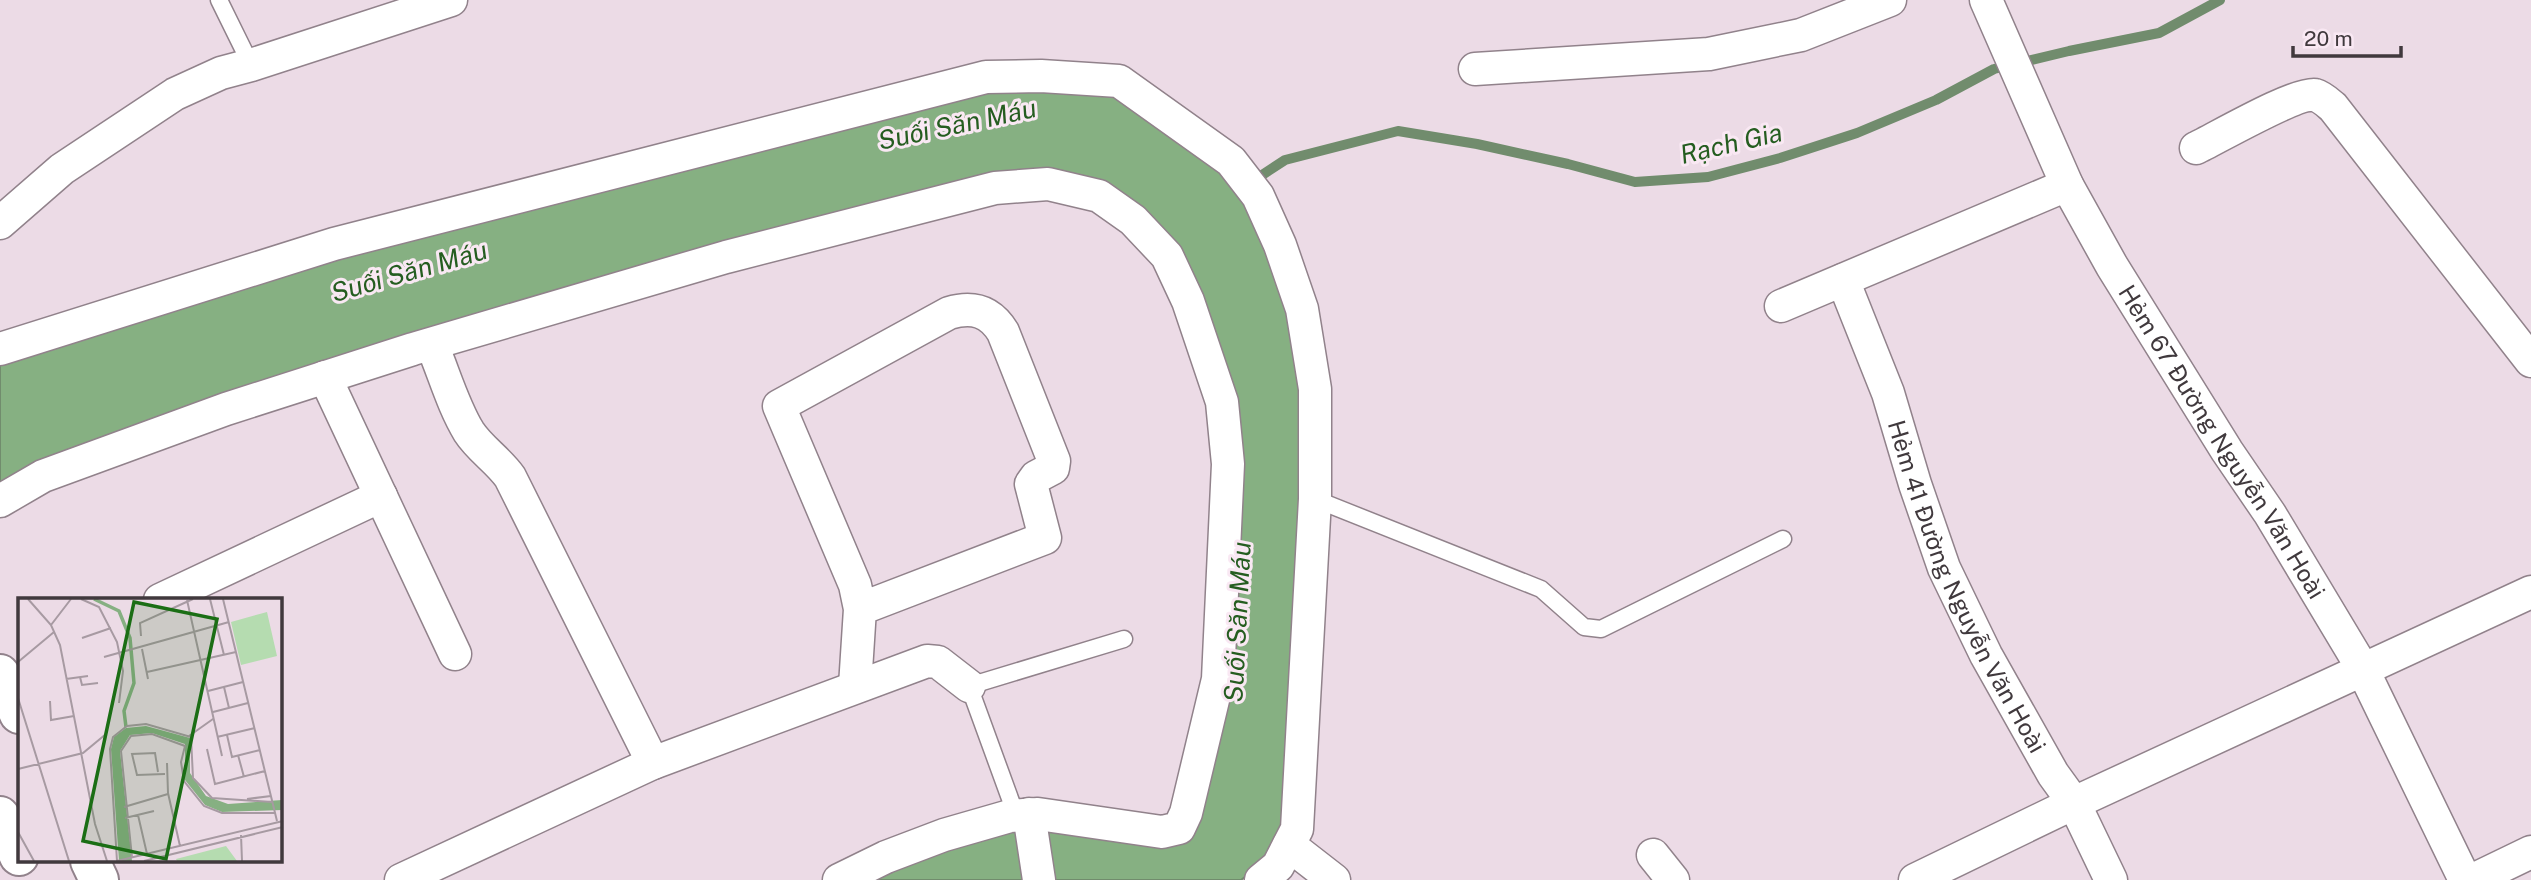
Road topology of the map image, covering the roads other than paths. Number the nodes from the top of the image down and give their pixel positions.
1 (219, 0) edge
2 (451, 0) edge
3 (1890, 0) edge
4 (1986, 0) edge
5 (251, 65) junction
6 (1475, 69) dead end
7 (2196, 148) dead end
8 (2067, 185) junction
9 (0, 223) edge
10 (1843, 280) junction
11 (1781, 306) dead end
12 (432, 345) junction
13 (0, 349) edge
14 (2531, 361) edge
15 (325, 377) junction
16 (381, 496) junction
17 (1315, 499) junction
18 (0, 501) edge
19 (1783, 539) dead end
20 (2531, 592) edge
21 (164, 598) edge
22 (860, 610) junction
23 (1124, 639) dead end
24 (455, 654) dead end
25 (18, 666) edge
26 (2362, 670) junction
27 (0, 675) edge
28 (855, 686) junction
29 (969, 686) junction
30 (18, 712) edge
31 (653, 763) junction
32 (2074, 803) junction
33 (1023, 815) junction
34 (0, 816) edge
35 (1289, 845) junction
36 (2531, 852) edge
37 (18, 854) edge
38 (1653, 855) dead end
39 (22, 862) edge
40 (90, 862) edge
41 (31, 880) edge
42 (99, 880) edge
43 (401, 880) edge
44 (839, 880) edge
45 (1039, 880) edge
46 (1261, 880) edge
47 (1334, 880) edge
48 (1674, 880) edge
49 (1915, 880) edge
50 (2111, 880) edge
51 (2465, 880) edge
52 (2473, 880) edge

1 - 5 lane
2 - 5 street
3 - 6 street
4 - 8 street, Hẻm 67 Đường Nguyễn Văn Hoài
5 - 9 street
7 - 14 street
8 - 10 street
8 - 26 street, Hẻm 67 Đường Nguyễn Văn Hoài
10 - 11 street
10 - 32 street, Hẻm 41 Đường Nguyễn Văn Hoài
12 - 15 street
12 - 31 street
12 - 33 street
13 - 17 street
15 - 16 street
15 - 18 street
16 - 21 street
16 - 24 street
17 - 19 lane
17 - 35 street
20 - 26 street
22 - 22 street
22 - 28 street
23 - 29 lane
25 - 27 street
26 - 32 street
26 - 51 street, Hẻm 67 Đường Nguyễn Văn Hoài
27 - 30 main road
28 - 29 street
28 - 31 street
29 - 33 lane
31 - 43 street
32 - 49 street
32 - 50 street, Hẻm 41 Đường Nguyễn Văn Hoài
33 - 44 street
33 - 45 street
34 - 37 main road
35 - 46 street
35 - 47 street
36 - 52 street
38 - 48 street
39 - 41 main road
40 - 42 main road

